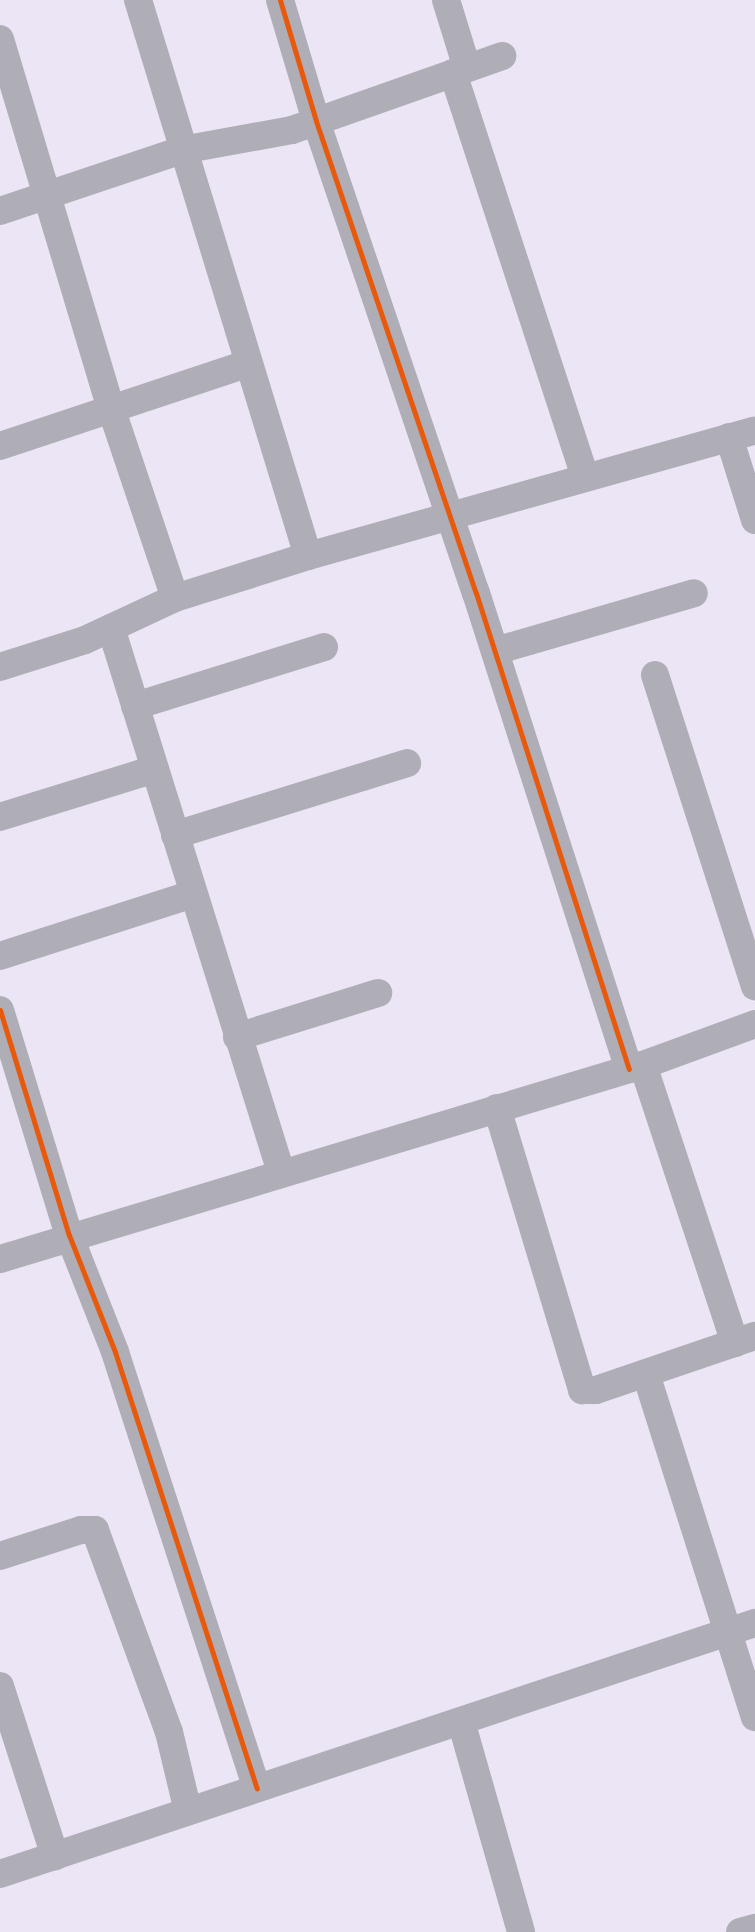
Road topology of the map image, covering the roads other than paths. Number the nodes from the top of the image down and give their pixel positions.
1 (138, 0) edge
2 (280, 0) edge
3 (446, 0) edge
4 (0, 39) edge
5 (502, 56) dead end
6 (5, 70) edge
7 (460, 71) junction
8 (316, 121) junction
9 (182, 150) junction
10 (45, 196) junction
11 (0, 211) edge
12 (246, 364) junction
13 (111, 408) junction
14 (755, 430) edge
15 (729, 437) junction
16 (0, 446) edge
17 (585, 477) junction
18 (451, 519) junction
19 (755, 520) edge
20 (308, 556) junction
21 (694, 593) dead end
22 (175, 598) junction
23 (111, 628) junction
24 (324, 647) dead end
25 (495, 651) junction
26 (0, 667) edge
27 (656, 675) dead end
28 (136, 706) junction
29 (406, 763) dead end
30 (155, 769) junction
31 (0, 817) edge
32 (175, 835) junction
33 (193, 894) junction
34 (0, 956) edge
35 (755, 986) edge
36 (378, 993) dead end
37 (0, 1010) edge
38 (755, 1024) edge
39 (237, 1037) junction
40 (636, 1067) junction
41 (497, 1108) junction
42 (281, 1172) junction
43 (69, 1235) junction
44 (0, 1259) edge
45 (745, 1339) edge
46 (646, 1374) junction
47 (0, 1556) edge
48 (755, 1623) edge
49 (728, 1632) junction
50 (0, 1686) edge
51 (755, 1716) edge
52 (460, 1721) junction
53 (256, 1789) junction
54 (188, 1811) junction
55 (55, 1856) junction
56 (0, 1874) edge
57 (755, 1928) edge
58 (521, 1932) edge
59 (740, 1932) edge

1 - 9 street
2 - 8 street
3 - 7 street
4 - 6 street
5 - 7 street
6 - 10 street
7 - 8 street
7 - 17 street
8 - 9 street
8 - 18 street
9 - 10 street
9 - 12 street
10 - 11 street
10 - 13 street
12 - 13 street
12 - 20 street
13 - 16 street
13 - 22 street
14 - 15 street
15 - 17 street
15 - 19 street
17 - 18 street
18 - 20 street
18 - 25 street
20 - 22 street
21 - 25 street
22 - 23 street
23 - 26 street
23 - 28 street
24 - 28 street
25 - 40 street
27 - 35 street
28 - 30 street
29 - 32 street
30 - 31 street
30 - 32 street
32 - 33 street
33 - 34 street
33 - 39 street
36 - 39 street
37 - 43 street
38 - 40 street
39 - 42 street
40 - 41 street
40 - 45 street
41 - 42 street
41 - 46 street
42 - 43 street
43 - 44 street
43 - 53 street
45 - 46 street
46 - 49 street
47 - 54 street
48 - 49 street
49 - 51 street
49 - 52 street
50 - 55 street
52 - 53 street
52 - 58 street
53 - 54 street
54 - 55 street
55 - 56 street
57 - 59 street

